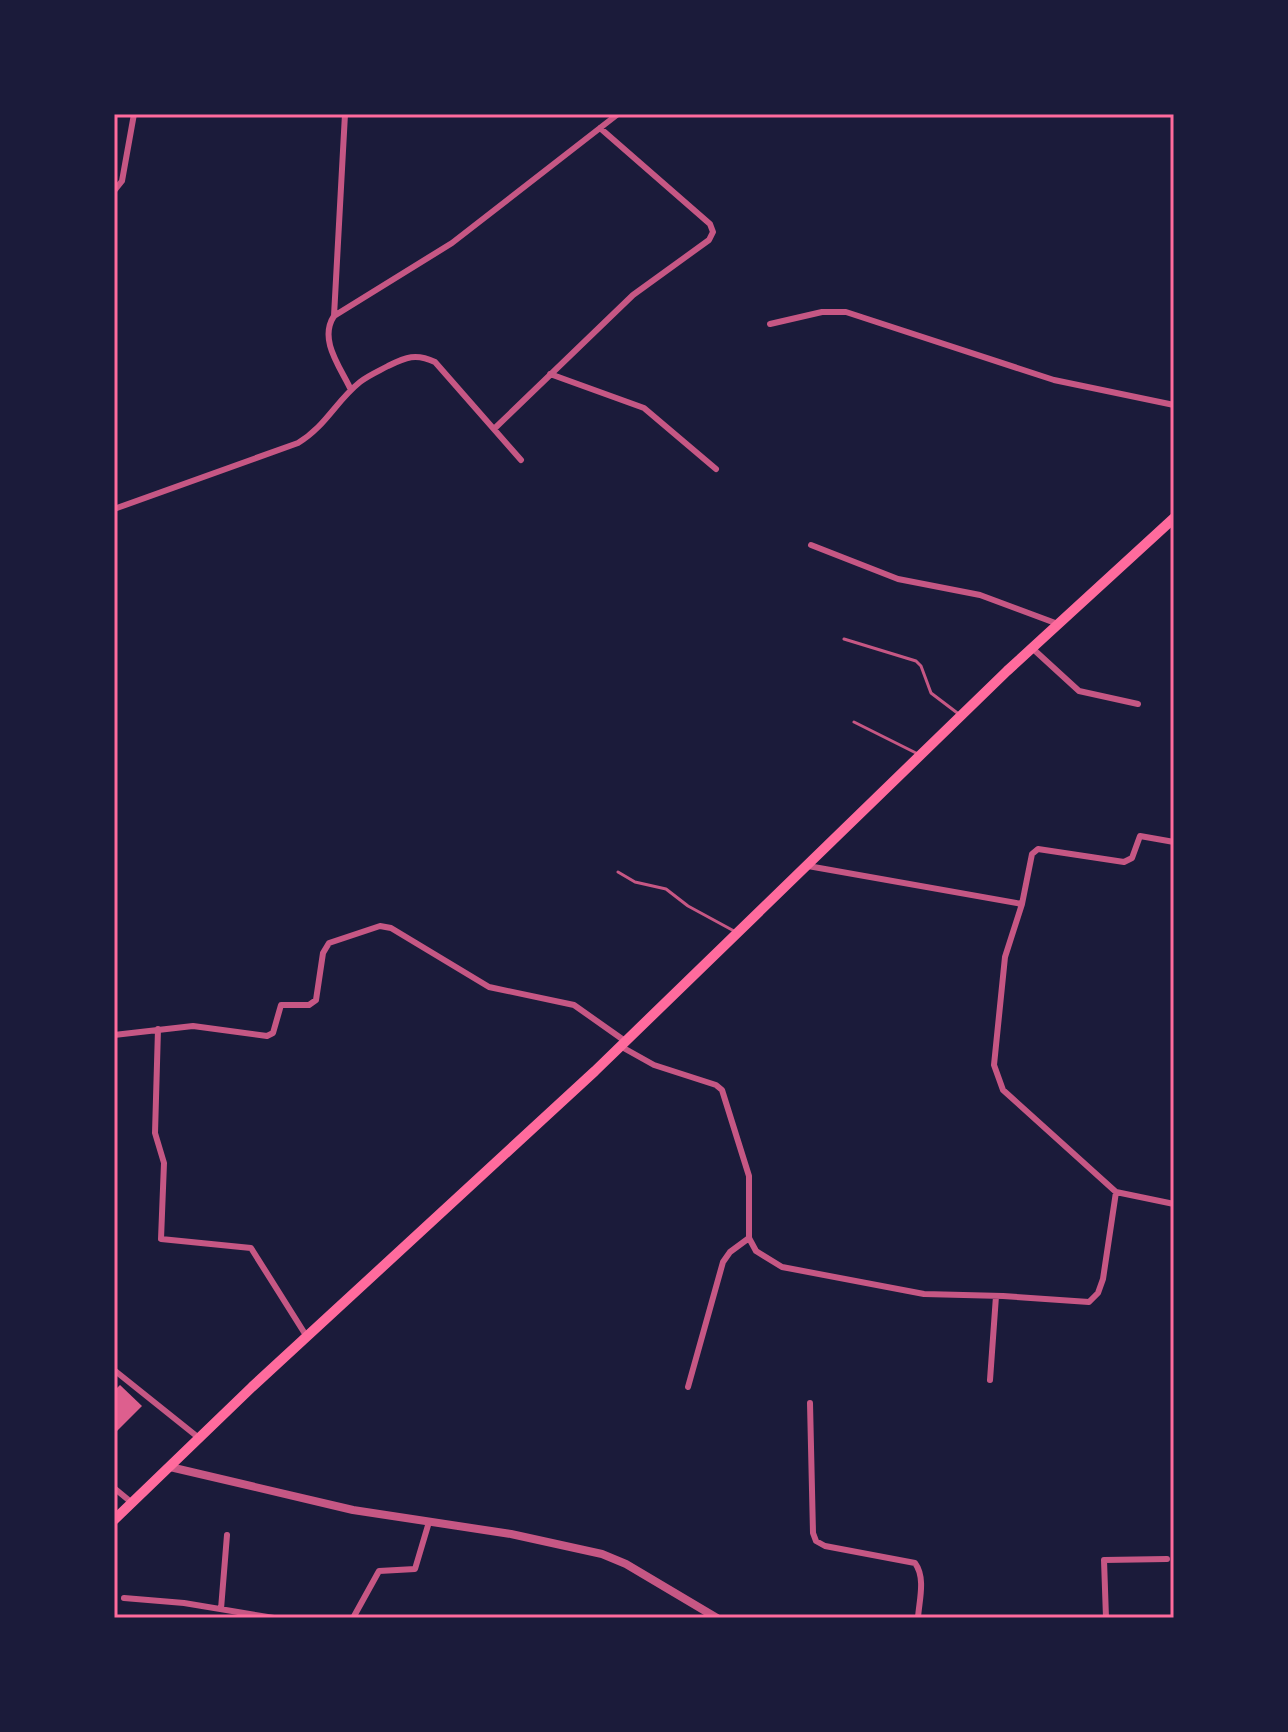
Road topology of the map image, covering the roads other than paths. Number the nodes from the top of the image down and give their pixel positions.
1 (134, 114) edge
2 (345, 114) edge
3 (618, 114) edge
4 (600, 128) junction
5 (114, 191) edge
6 (334, 316) junction
7 (770, 324) dead end
8 (550, 374) junction
9 (351, 390) junction
10 (1174, 405) edge
11 (494, 429) junction
12 (521, 460) dead end
13 (716, 469) dead end
14 (114, 509) edge
15 (1174, 518) edge
16 (811, 545) dead end
17 (1058, 624) junction
18 (844, 639) dead end
19 (1032, 648) junction
20 (1138, 704) dead end
21 (961, 716) junction
22 (854, 722) dead end
23 (920, 755) junction
24 (1174, 842) edge
25 (806, 865) junction
26 (618, 872) dead end
27 (1022, 904) junction
28 (737, 933) junction
29 (158, 1029) junction
30 (114, 1035) edge
31 (622, 1044) junction
32 (1116, 1192) junction
33 (1174, 1204) edge
34 (749, 1238) junction
35 (996, 1296) junction
36 (307, 1337) junction
37 (114, 1370) edge
38 (990, 1380) dead end
39 (688, 1387) dead end
40 (810, 1403) dead end
41 (199, 1438) junction
42 (170, 1467) junction
43 (114, 1488) edge
44 (131, 1502) junction
45 (114, 1520) edge
46 (429, 1522) junction
47 (227, 1535) dead end
48 (1167, 1559) dead end
49 (124, 1598) dead end
50 (221, 1609) junction
51 (274, 1618) edge
52 (353, 1618) edge
53 (717, 1618) edge
54 (918, 1618) edge
55 (1106, 1618) edge

1 - 5 street
2 - 6 street
3 - 4 street
4 - 6 street
4 - 8 street
6 - 9 street
7 - 10 street
8 - 11 street
8 - 13 street
9 - 11 street
9 - 14 street
11 - 12 street
15 - 17 highway
16 - 17 street
17 - 19 highway
18 - 21 lane
19 - 20 street
19 - 21 highway
21 - 23 highway
22 - 23 lane
23 - 25 highway
24 - 27 street
25 - 27 street
25 - 28 highway
26 - 28 lane
27 - 32 street
28 - 31 highway
29 - 30 street
29 - 31 street
29 - 36 street
31 - 34 street
31 - 36 highway
32 - 33 street
32 - 35 street
34 - 35 street
34 - 39 street
35 - 38 street
36 - 41 highway
37 - 41 street
40 - 54 street
41 - 42 highway
42 - 44 highway
42 - 46 street
43 - 44 street
44 - 45 highway
46 - 52 street
46 - 53 street
47 - 50 street
48 - 55 street
49 - 50 street
50 - 51 street

